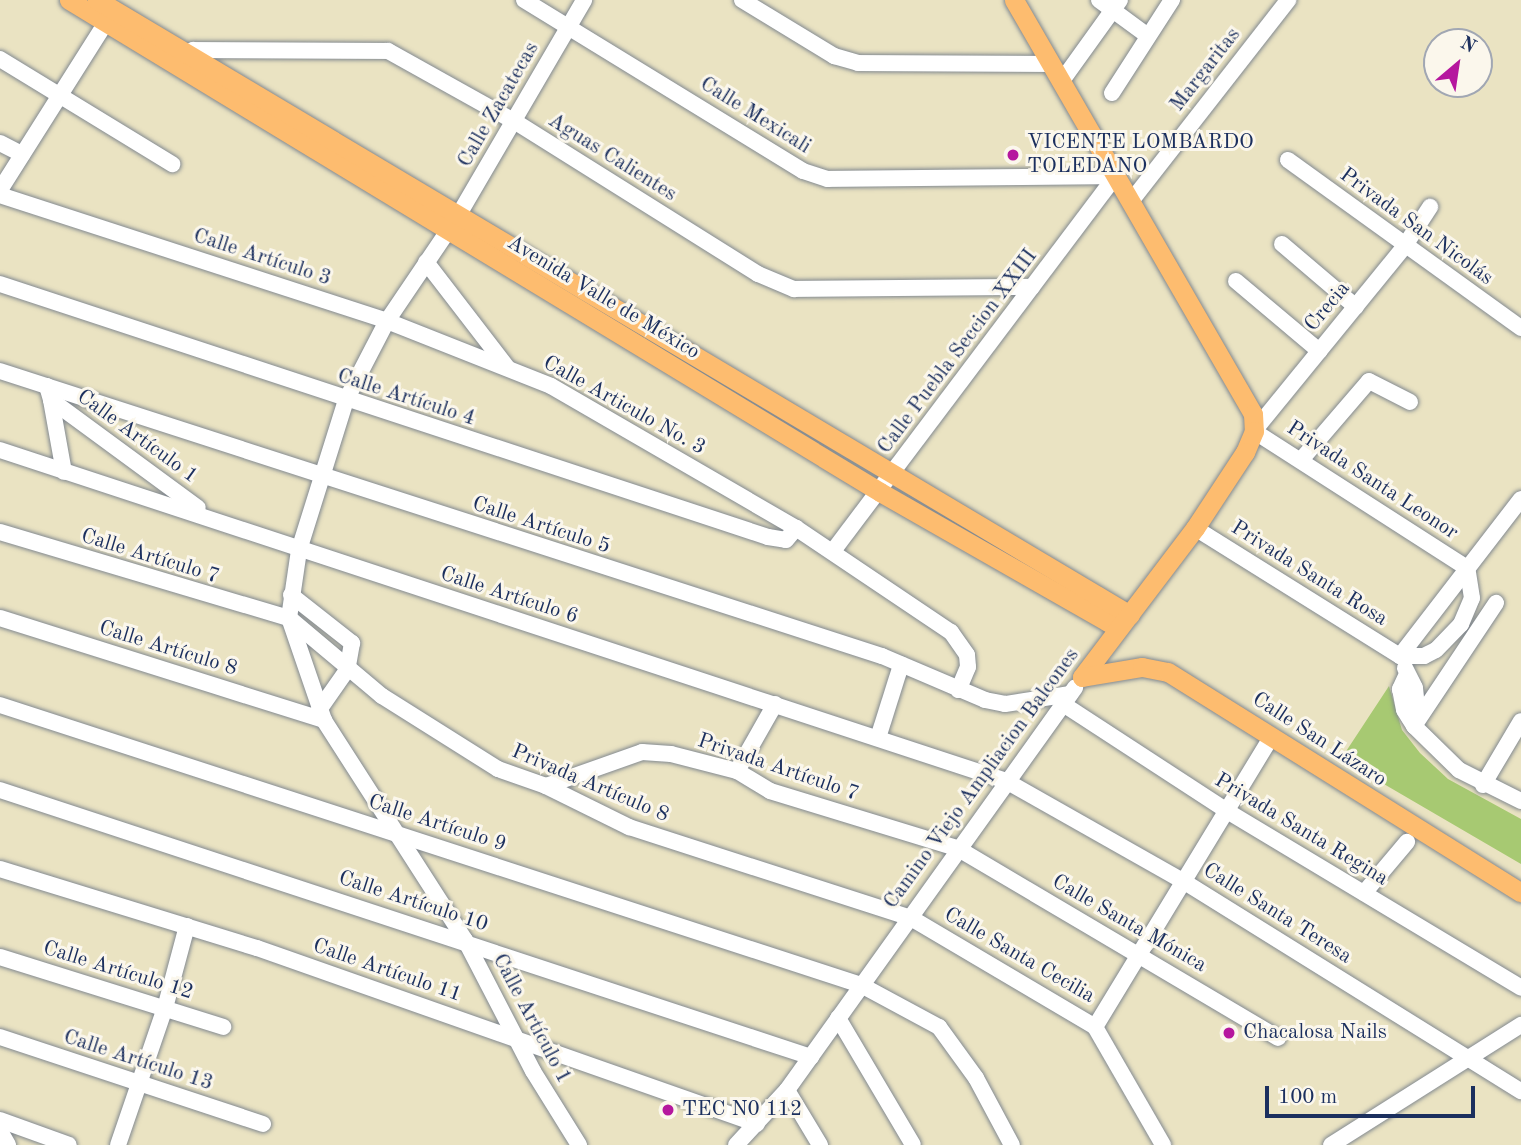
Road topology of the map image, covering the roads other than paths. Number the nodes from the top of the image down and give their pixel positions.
1 (69, 0) edge
2 (97, 0) edge
3 (524, 0) edge
4 (584, 0) edge
5 (742, 0) edge
6 (1014, 0) edge
7 (1172, 0) edge
8 (1287, 0) edge
9 (1110, 4) edge
10 (107, 21) junction
11 (569, 26) junction
12 (1148, 36) junction
13 (0, 59) edge
14 (187, 61) junction
15 (1050, 64) junction
16 (1060, 82) junction
17 (60, 93) junction
18 (1112, 93) dead end
19 (514, 121) junction
20 (0, 143) edge
21 (22, 154) junction
22 (1288, 160) dead end
23 (172, 164) dead end
24 (1116, 176) junction
25 (0, 192) edge
26 (1132, 200) junction
27 (1430, 207) dead end
28 (453, 223) junction
29 (1282, 244) dead end
30 (1405, 247) junction
31 (426, 262) junction
32 (1236, 281) dead end
33 (0, 284) edge
34 (1032, 288) junction
35 (1356, 307) junction
36 (387, 321) junction
37 (1521, 328) edge
38 (1319, 351) junction
39 (508, 369) junction
40 (0, 371) edge
41 (49, 393) junction
42 (346, 400) junction
43 (1410, 402) dead end
44 (1254, 431) junction
45 (0, 450) edge
46 (1301, 460) junction
47 (64, 472) junction
48 (319, 477) junction
49 (886, 484) junction
50 (1521, 499) edge
51 (211, 517) junction
52 (796, 528) junction
53 (1195, 528) junction
54 (0, 532) edge
55 (299, 550) junction
56 (833, 551) junction
57 (1467, 568) junction
58 (290, 595) junction
59 (1496, 603) dead end
60 (0, 618) edge
61 (289, 618) junction
62 (1124, 622) junction
63 (1400, 656) junction
64 (901, 665) junction
65 (347, 670) junction
66 (1082, 677) junction
67 (958, 690) junction
68 (1066, 699) junction
69 (775, 704) junction
70 (0, 705) edge
71 (322, 715) junction
72 (1521, 721) edge
73 (1412, 722) junction
74 (1271, 737) junction
75 (878, 738) junction
76 (737, 771) junction
77 (1006, 781) junction
78 (1483, 785) junction
79 (546, 786) junction
80 (0, 790) edge
81 (1521, 801) edge
82 (1227, 811) junction
83 (394, 832) junction
84 (1407, 842) dead end
85 (957, 848) junction
86 (0, 869) edge
87 (1183, 881) junction
88 (1521, 892) edge
89 (1364, 893) junction
90 (911, 918) junction
91 (187, 926) junction
92 (464, 940) junction
93 (1138, 952) junction
94 (0, 957) edge
95 (861, 985) junction
96 (1521, 988) edge
97 (165, 1008) junction
98 (838, 1018) junction
99 (1521, 1025) edge
100 (223, 1027) dead end
101 (1095, 1027) junction
102 (0, 1037) edge
103 (517, 1038) junction
104 (1278, 1038) dead end
105 (811, 1057) junction
106 (1468, 1061) junction
107 (138, 1086) junction
108 (787, 1090) junction
109 (1521, 1091) edge
110 (0, 1120) edge
111 (263, 1124) dead end
112 (757, 1124) junction
113 (0, 1131) edge
114 (8, 1145) edge
115 (69, 1145) edge
116 (118, 1145) edge
117 (579, 1145) edge
118 (736, 1145) edge
119 (820, 1145) edge
120 (913, 1145) edge
121 (1012, 1145) edge
122 (1164, 1145) edge
123 (1331, 1145) edge

1 - 10 main road, Avenida Valle de México
2 - 14 main road, Avenida Valle de México
3 - 11 street, Calle Mexicali
4 - 11 street, Calle Zacatecas
5 - 15 street
6 - 15 main road
7 - 12 street
8 - 26 street, Margaritas
9 - 12 street
9 - 16 street
10 - 14 main road, Avenida Valle de México
10 - 17 street
11 - 19 street, Calle Zacatecas
11 - 24 street, Calle Mexicali
12 - 18 street
13 - 17 street
14 - 19 street, Aguas Calientes
14 - 28 main road, Avenida Valle de México
15 - 16 main road
16 - 24 main road
17 - 21 street
17 - 23 street
19 - 28 street, Calle Zacatecas
19 - 34 street, Aguas Calientes
20 - 21 street
21 - 25 street
22 - 30 street, Privada San Nicolás
24 - 26 main road
24 - 34 street, Calle Puebla Seccion XXIII
25 - 36 street, Calle Artículo 3
26 - 44 main road
27 - 30 street, Crecia
28 - 31 street, Calle Zacatecas
28 - 49 main road, Avenida Valle de México
29 - 35 street
30 - 35 street, Crecia
30 - 37 street, Privada San Nicolás
31 - 36 street, Calle Zacatecas
31 - 39 street, Calle Articulo No. 3
32 - 38 street
33 - 42 street, Calle Artículo 4
34 - 49 street, Calle Puebla Seccion XXIII
35 - 38 street, Crecia
36 - 39 street, Calle Artículo 3
36 - 42 street, Calle Zacatecas
38 - 44 street, Crecia
39 - 52 street, Calle Articulo No. 3
40 - 41 street, Calle Artículo 5
41 - 47 street
41 - 48 street, Calle Artículo 5
41 - 51 street, Calle Artículo 1
42 - 48 street, Calle Zacatecas
42 - 52 street, Calle Artículo 4
43 - 46 street
44 - 46 street, Privada Santa Leonor
44 - 53 main road, Camino Viejo Ampliacion Balcones
45 - 47 street, Calle Artículo 6
46 - 57 street, Privada Santa Leonor
47 - 51 street, Calle Artículo 6
48 - 55 street, Calle Zacatecas
48 - 64 street, Calle Artículo 5
49 - 56 street, Calle Puebla Seccion XXIII
49 - 62 main road, Avenida Valle de México
50 - 57 street
51 - 55 street, Calle Artículo 6
52 - 56 street, Calle Articulo No. 3
53 - 62 main road, Camino Viejo Ampliacion Balcones
53 - 63 street, Privada Santa Rosa
54 - 61 street, Calle Artículo 7
55 - 58 street, Calle Zacatecas
55 - 69 street, Calle Artículo 6
56 - 67 street
57 - 63 street
57 - 63 street
58 - 61 street, Calle Zacatecas
58 - 65 street
59 - 73 street
60 - 71 street, Calle Artículo 8
61 - 65 street, Privada Artículo 8
61 - 71 street, Calle Artículo 1
62 - 66 main road, Camino Viejo Ampliacion Balcones
63 - 73 street
64 - 67 street, Calle Artículo 5
64 - 75 street
65 - 71 street
65 - 79 street, Privada Artículo 8
66 - 68 street, Camino Viejo Ampliacion Balcones
66 - 74 main road, Calle San Lázaro
67 - 68 street, Calle Artículo 5
68 - 77 street, Camino Viejo Ampliacion Balcones
68 - 82 street, Privada Santa Regina
69 - 75 street, Calle Artículo 6
69 - 76 street
70 - 83 street, Calle Artículo 9
71 - 83 street, Calle Artículo 1
72 - 78 street
73 - 78 street
74 - 82 street
74 - 88 main road, Calle San Lázaro
75 - 77 street, Calle Artículo 6
76 - 79 street, Privada Artículo 7
76 - 85 street, Privada Artículo 7
77 - 85 street, Camino Viejo Ampliacion Balcones
77 - 87 street, Calle Santa Teresa
78 - 81 street
79 - 90 street, Privada Artículo 8
80 - 92 street, Calle Artículo 10
82 - 87 street
82 - 89 street, Privada Santa Regina
83 - 92 street, Calle Artículo 1
83 - 95 street, Calle Artículo 9
84 - 89 street
85 - 90 street, Camino Viejo Ampliacion Balcones
85 - 93 street, Calle Santa Mónica
86 - 91 street, Calle Artículo 11
87 - 93 street
87 - 106 street, Calle Santa Teresa
89 - 96 street, Privada Santa Regina
90 - 95 street, Camino Viejo Ampliacion Balcones
90 - 101 street, Calle Santa Cecilia
91 - 97 street
91 - 103 street, Calle Artículo 11
92 - 103 street, Calle Artículo 1
92 - 105 street, Calle Artículo 10
93 - 101 street
93 - 104 street, Calle Santa Mónica
94 - 97 street, Calle Artículo 12
95 - 98 street, Camino Viejo Ampliacion Balcones
95 - 121 street, Calle Artículo 9
97 - 100 street, Calle Artículo 12
97 - 107 street
98 - 105 street, Camino Viejo Ampliacion Balcones
98 - 120 street
99 - 106 street
101 - 122 street, Calle Santa Cecilia
102 - 107 street, Calle Artículo 13
103 - 112 street, Calle Artículo 11
103 - 117 street, Calle Artículo 1
105 - 108 street, Camino Viejo Ampliacion Balcones
106 - 109 street, Calle Santa Teresa
106 - 123 street
107 - 111 street, Calle Artículo 13
107 - 116 street
108 - 112 street, Camino Viejo Ampliacion Balcones
108 - 119 street
110 - 115 street
112 - 118 street, Camino Viejo Ampliacion Balcones
113 - 114 street

